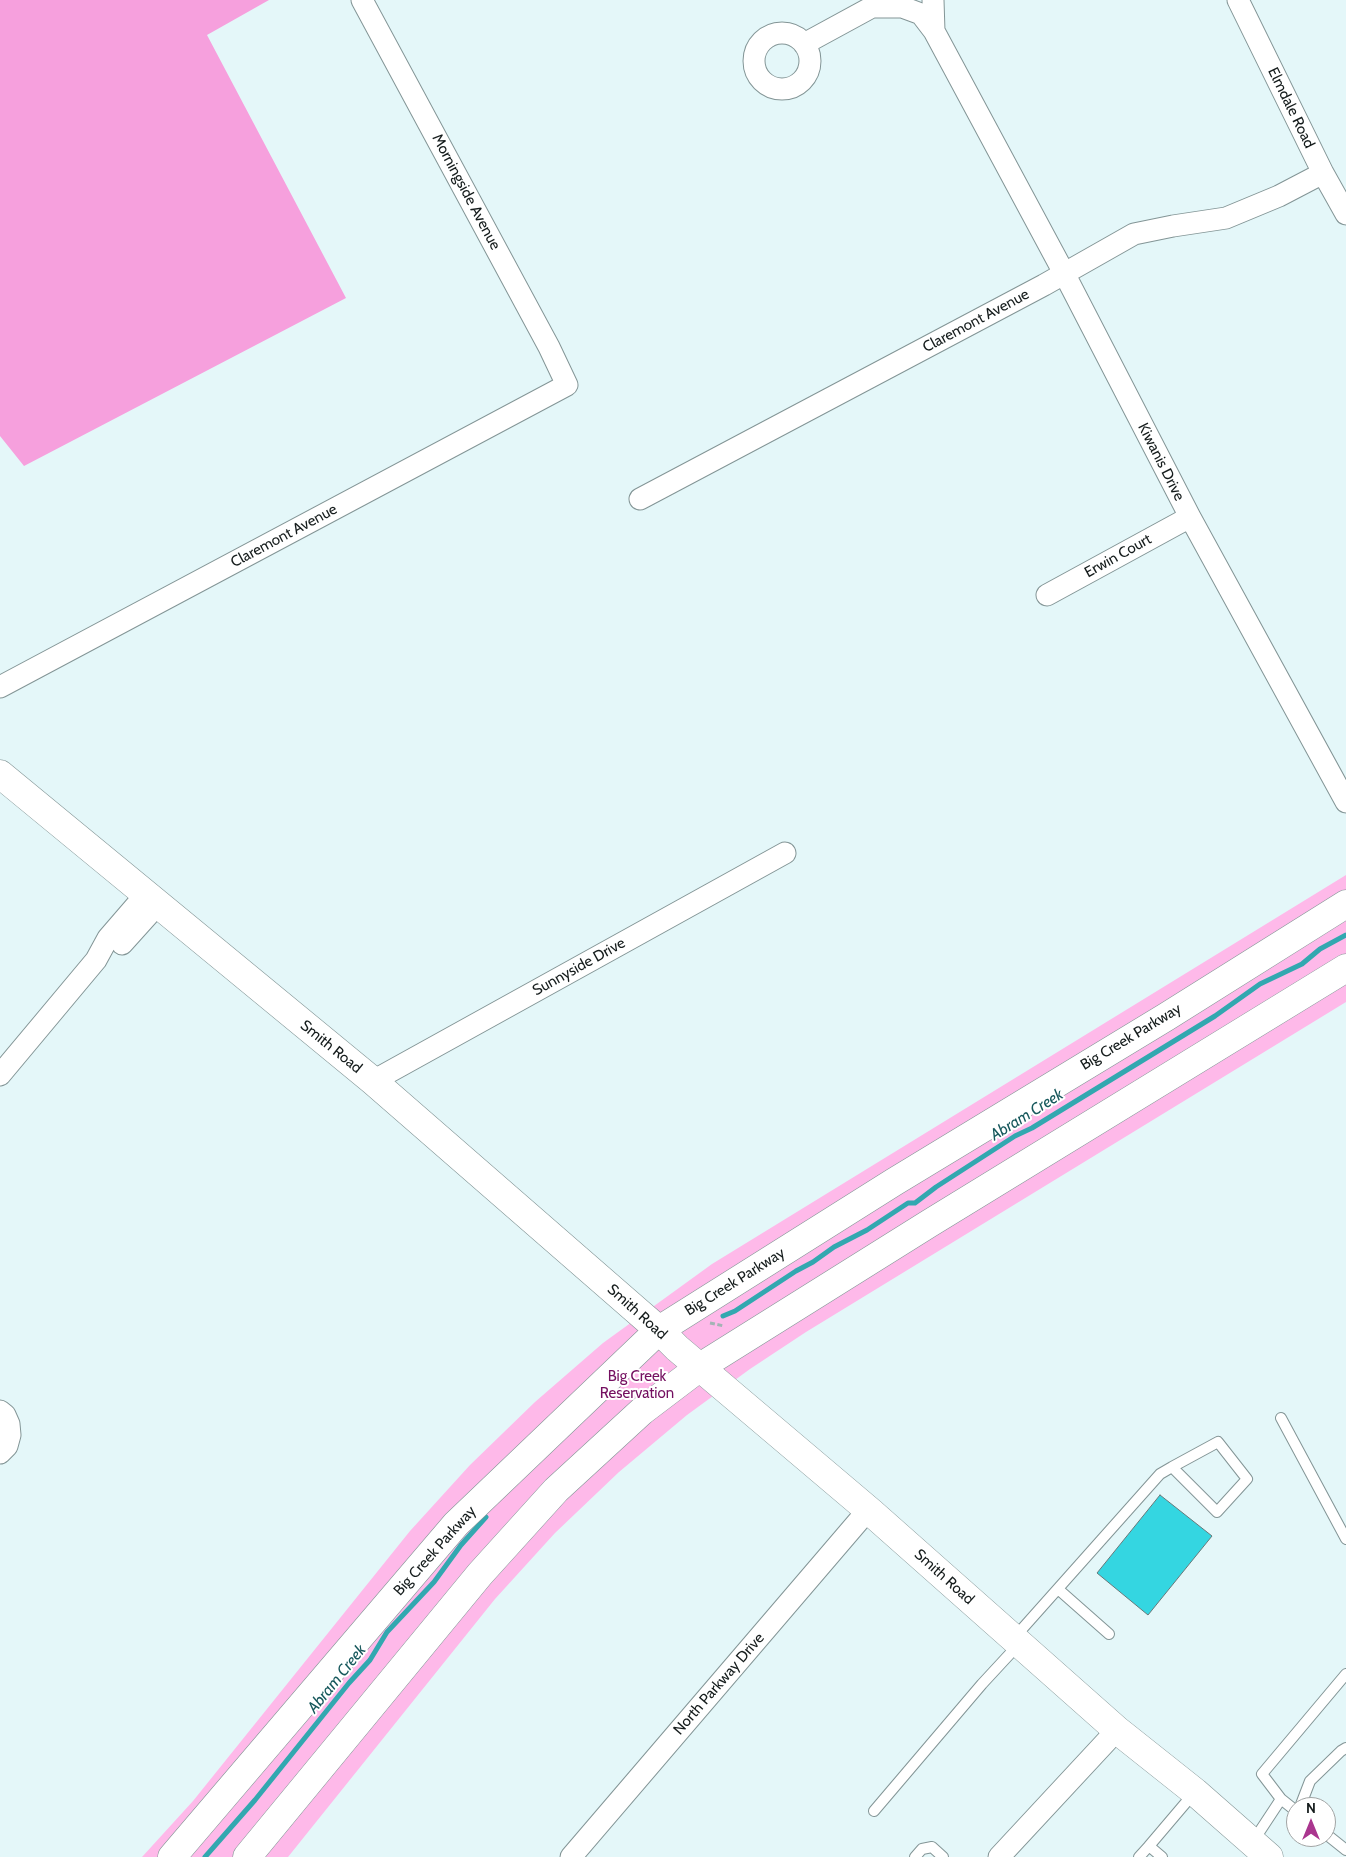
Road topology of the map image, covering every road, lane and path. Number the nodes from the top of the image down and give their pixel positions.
1 (362, 0) edge
2 (856, 0) edge
3 (933, 0) edge
4 (1238, 0) edge
5 (834, 28) junction
6 (934, 31) junction
7 (804, 44) dead end
8 (1323, 174) junction
9 (1346, 214) edge
10 (1064, 273) junction
11 (567, 385) joint
12 (640, 499) dead end
13 (1190, 517) junction
14 (1047, 596) dead end
15 (0, 687) edge
16 (0, 774) edge
17 (1346, 802) edge
18 (786, 852) dead end
19 (152, 899) junction
20 (1346, 904) edge
21 (1346, 968) edge
22 (0, 1076) edge
23 (373, 1081) junction
24 (659, 1330) junction
25 (700, 1367) junction
26 (0, 1411) edge
27 (1281, 1418) dead end
28 (0, 1454) edge
29 (1172, 1468) junction
30 (868, 1510) junction
31 (1346, 1539) edge
32 (1058, 1589) junction
33 (1110, 1634) dead end
34 (1016, 1641) junction
35 (1346, 1674) edge
36 (1117, 1730) junction
37 (1346, 1748) edge
38 (1195, 1792) junction
39 (1304, 1797) edge
40 (1281, 1799) junction
41 (1286, 1803) edge
42 (874, 1811) dead end
43 (1336, 1842) edge
44 (1149, 1846) junction
45 (1261, 1850) edge
46 (1346, 1850) edge
47 (172, 1857) edge
48 (247, 1857) edge
49 (571, 1857) edge
50 (915, 1857) edge
51 (943, 1857) edge
52 (1000, 1857) edge
53 (1139, 1857) edge
54 (1162, 1857) edge

1 - 11 street, Morningside Avenue
2 - 5 street
3 - 6 street
4 - 8 street, Elmdale Road
5 - 6 street
5 - 7 street
6 - 10 street, Kiwanis Drive
8 - 9 street, Elmdale Road
8 - 10 street, Claremont Avenue
10 - 12 street, Claremont Avenue
10 - 13 street, Kiwanis Drive
11 - 15 street, Claremont Avenue
13 - 14 street, Erwin Court
13 - 17 street, Kiwanis Drive
16 - 19 street, Smith Road
18 - 23 street, Sunnyside Drive
19 - 22 street
19 - 23 street, Smith Road
20 - 24 street, Big Creek Parkway
21 - 25 street
23 - 24 street, Smith Road
24 - 25 street, Smith Road
24 - 47 street, Big Creek Parkway
25 - 30 street, Smith Road
25 - 48 street
26 - 28 street
27 - 31 lane
29 - 29 lane
29 - 32 lane
30 - 34 street, Smith Road
30 - 49 street, North Parkway Drive
32 - 33 lane
32 - 34 lane
34 - 36 street, Smith Road
34 - 42 lane
35 - 40 lane
36 - 38 street, Smith Road
36 - 52 street
37 - 39 lane
38 - 44 lane
38 - 45 street, Smith Road
40 - 41 lane
40 - 45 lane
43 - 46 lane
44 - 53 lane
44 - 54 lane
50 - 51 lane

